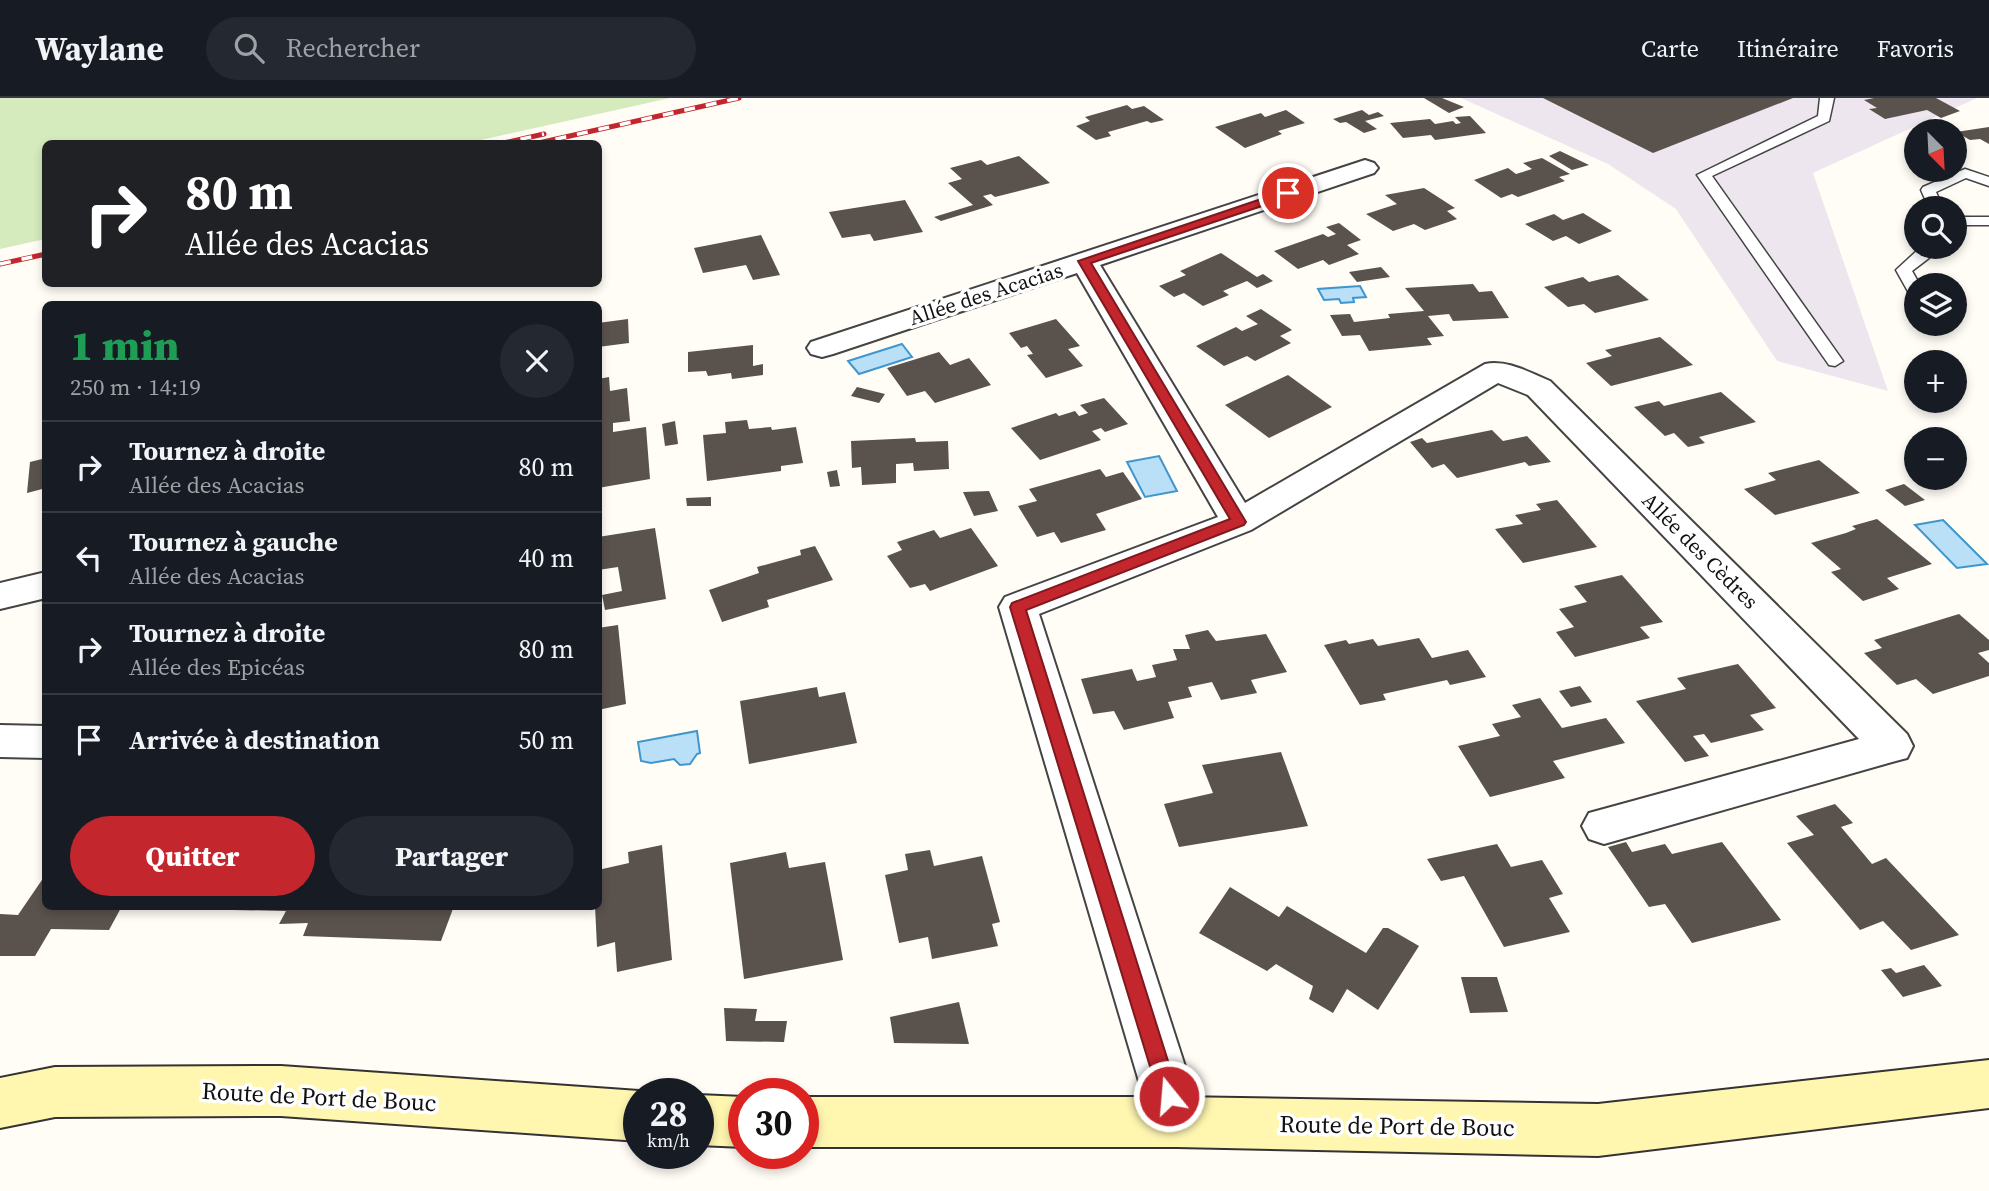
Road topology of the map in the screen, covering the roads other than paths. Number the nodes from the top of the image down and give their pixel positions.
1 (1827, 98) edge
2 (1364, 168) dead end
3 (1989, 182) edge
4 (1931, 196) edge
5 (1967, 220) edge
6 (1989, 221) edge
7 (1919, 259) edge
8 (1084, 261) junction
9 (1906, 273) edge
10 (822, 348) dead end
11 (1835, 361) dead end
12 (1238, 522) junction
13 (42, 586) edge
14 (0, 596) edge
15 (0, 741) edge
16 (42, 743) edge
17 (1604, 826) dead end
18 (1989, 1084) edge
19 (0, 1103) edge
20 (623, 1115) edge
21 (819, 1122) edge
22 (1177, 1122) junction

1 - 11 lane
2 - 8 street
3 - 4 lane
5 - 6 lane
7 - 9 lane
8 - 10 street, Allée des Acacias
8 - 12 street, Allée des Acacias
12 - 17 street, Allée des Cèdres
12 - 22 street
13 - 14 street
15 - 16 street
18 - 22 main road, Route de Port de Bouc
19 - 20 main road, Route de Port de Bouc
21 - 22 main road, Route de Port de Bouc

